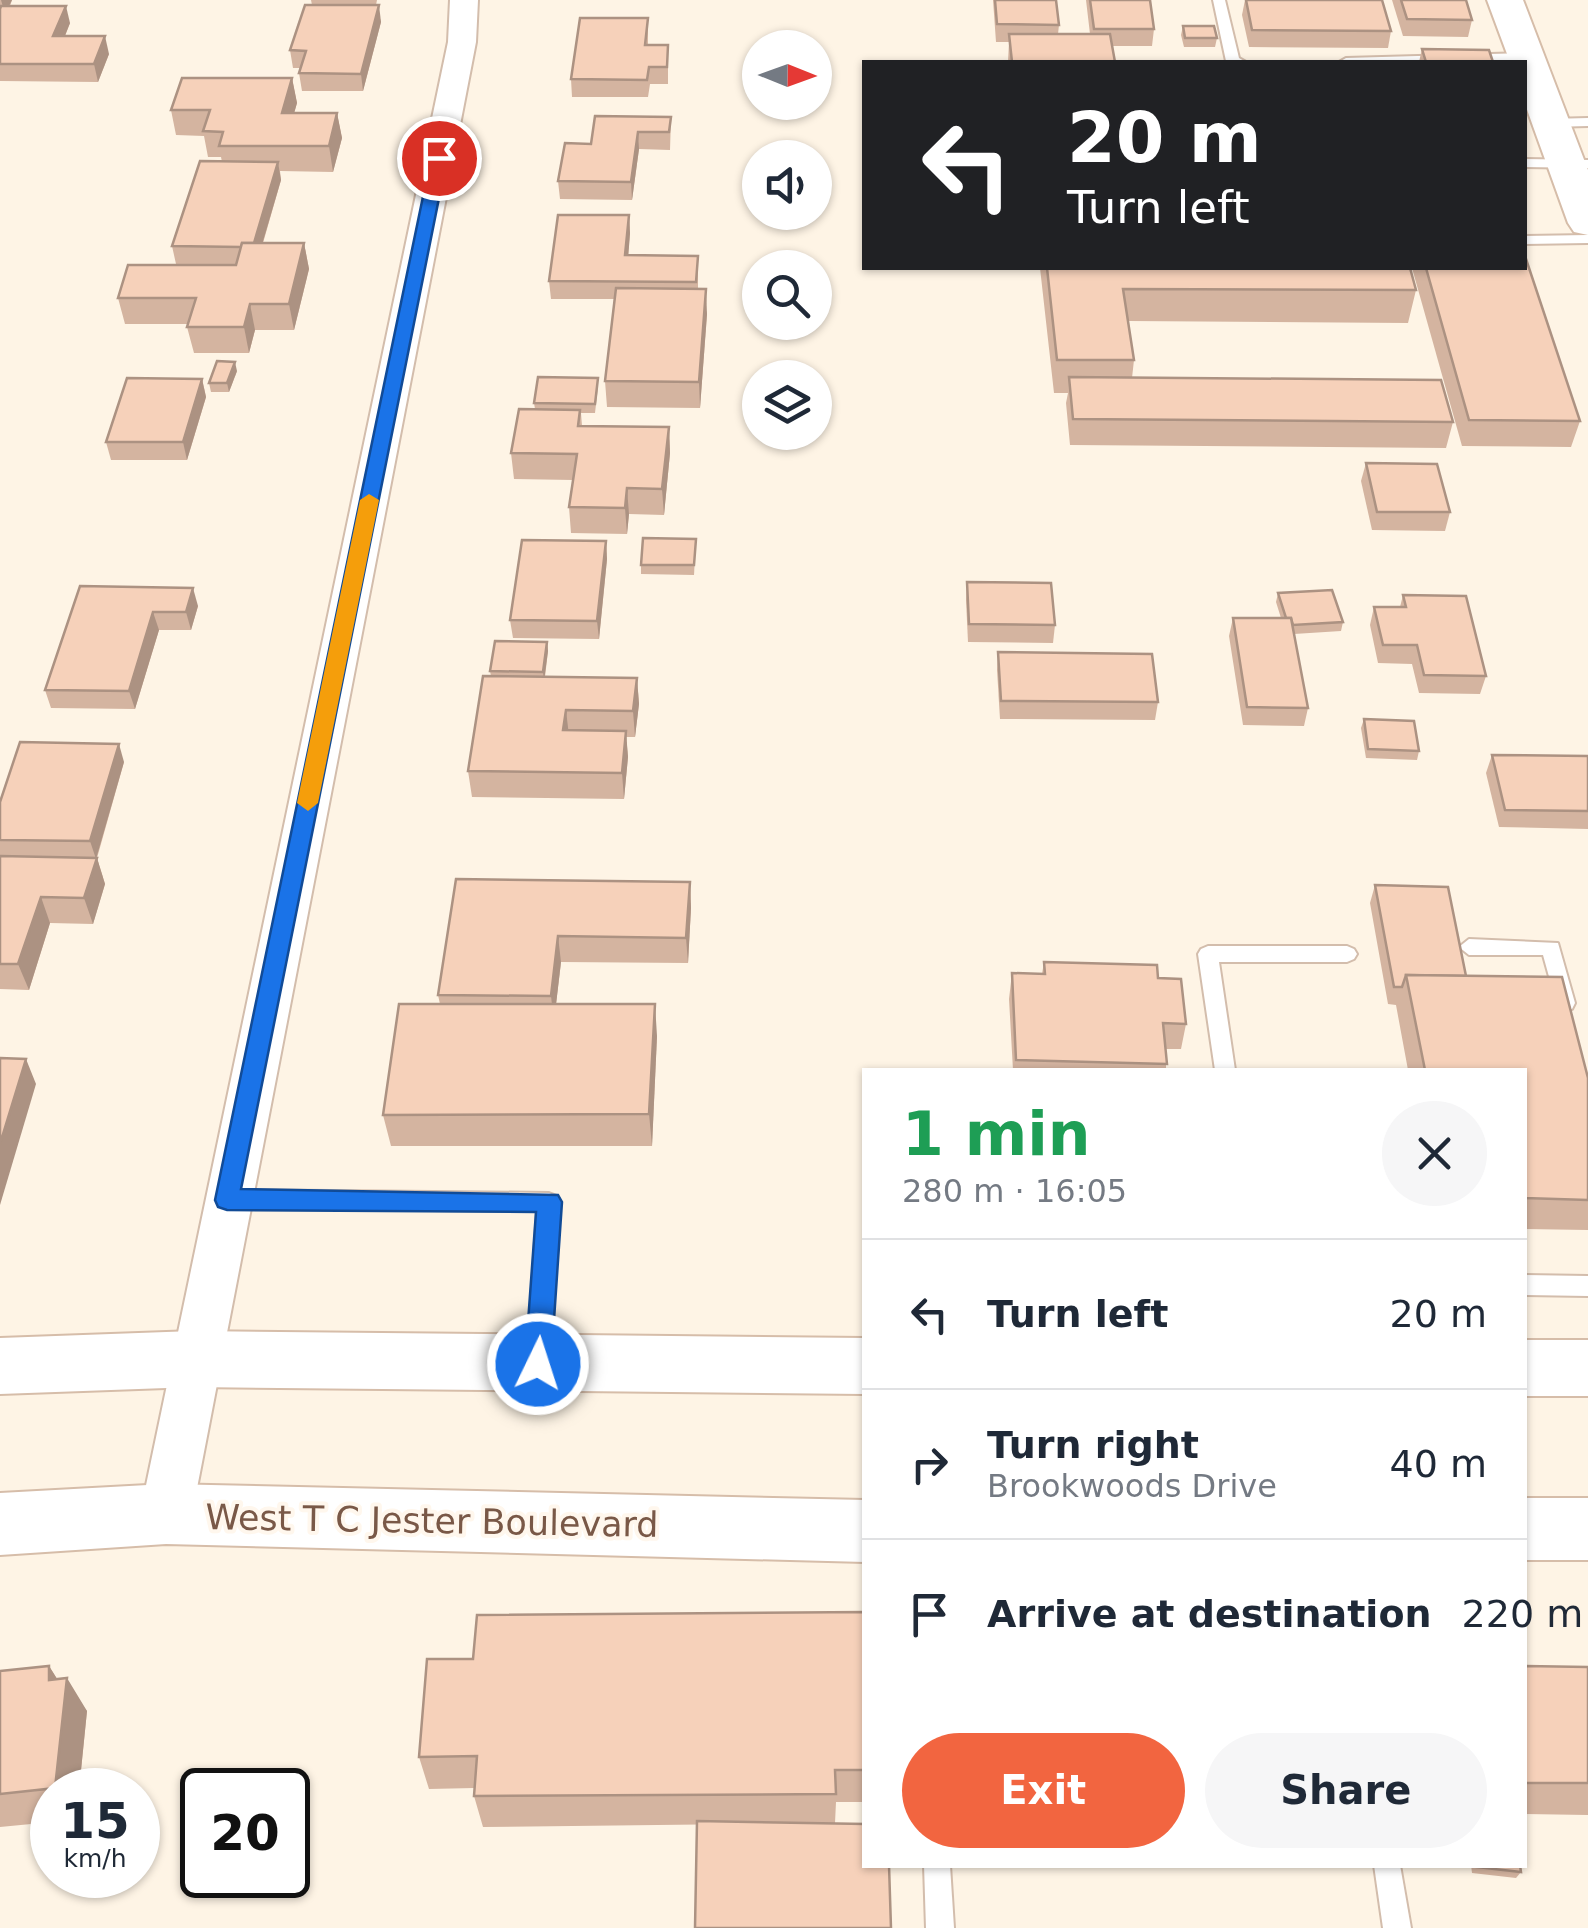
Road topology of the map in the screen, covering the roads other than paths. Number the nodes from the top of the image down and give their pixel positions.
1 (464, 0) edge
2 (1218, 0) edge
3 (1505, 0) edge
4 (1526, 57) junction
5 (1233, 60) edge
6 (1418, 60) edge
7 (1569, 122) edge
8 (1527, 163) edge
9 (1577, 164) edge
10 (1588, 223) edge
11 (1588, 238) edge
12 (1527, 240) edge
13 (1469, 947) dead end
14 (1347, 954) dead end
15 (1570, 1017) edge
16 (1225, 1068) edge
17 (227, 1200) junction
18 (1527, 1285) edge
19 (1588, 1286) edge
20 (194, 1359) junction
21 (538, 1364) junction
22 (0, 1366) edge
23 (862, 1366) edge
24 (1527, 1368) edge
25 (1588, 1368) edge
26 (166, 1514) junction
27 (0, 1524) edge
28 (1527, 1529) edge
29 (1588, 1529) edge
30 (862, 1531) edge
31 (938, 1868) edge
32 (1387, 1868) edge
33 (940, 1928) edge
34 (1397, 1928) edge

1 - 17 street
2 - 5 lane
3 - 4 main road
4 - 6 lane
4 - 7 main road
7 - 9 main road
8 - 9 lane
9 - 10 main road
11 - 12 lane
13 - 15 lane
14 - 16 lane
17 - 20 street
17 - 21 lane
18 - 19 lane
20 - 21 main road
20 - 22 main road
20 - 26 street
21 - 23 main road
24 - 25 main road
26 - 27 main road, West T C Jester Boulevard
26 - 30 main road, West T C Jester Boulevard
28 - 29 main road
31 - 33 lane
32 - 34 lane

